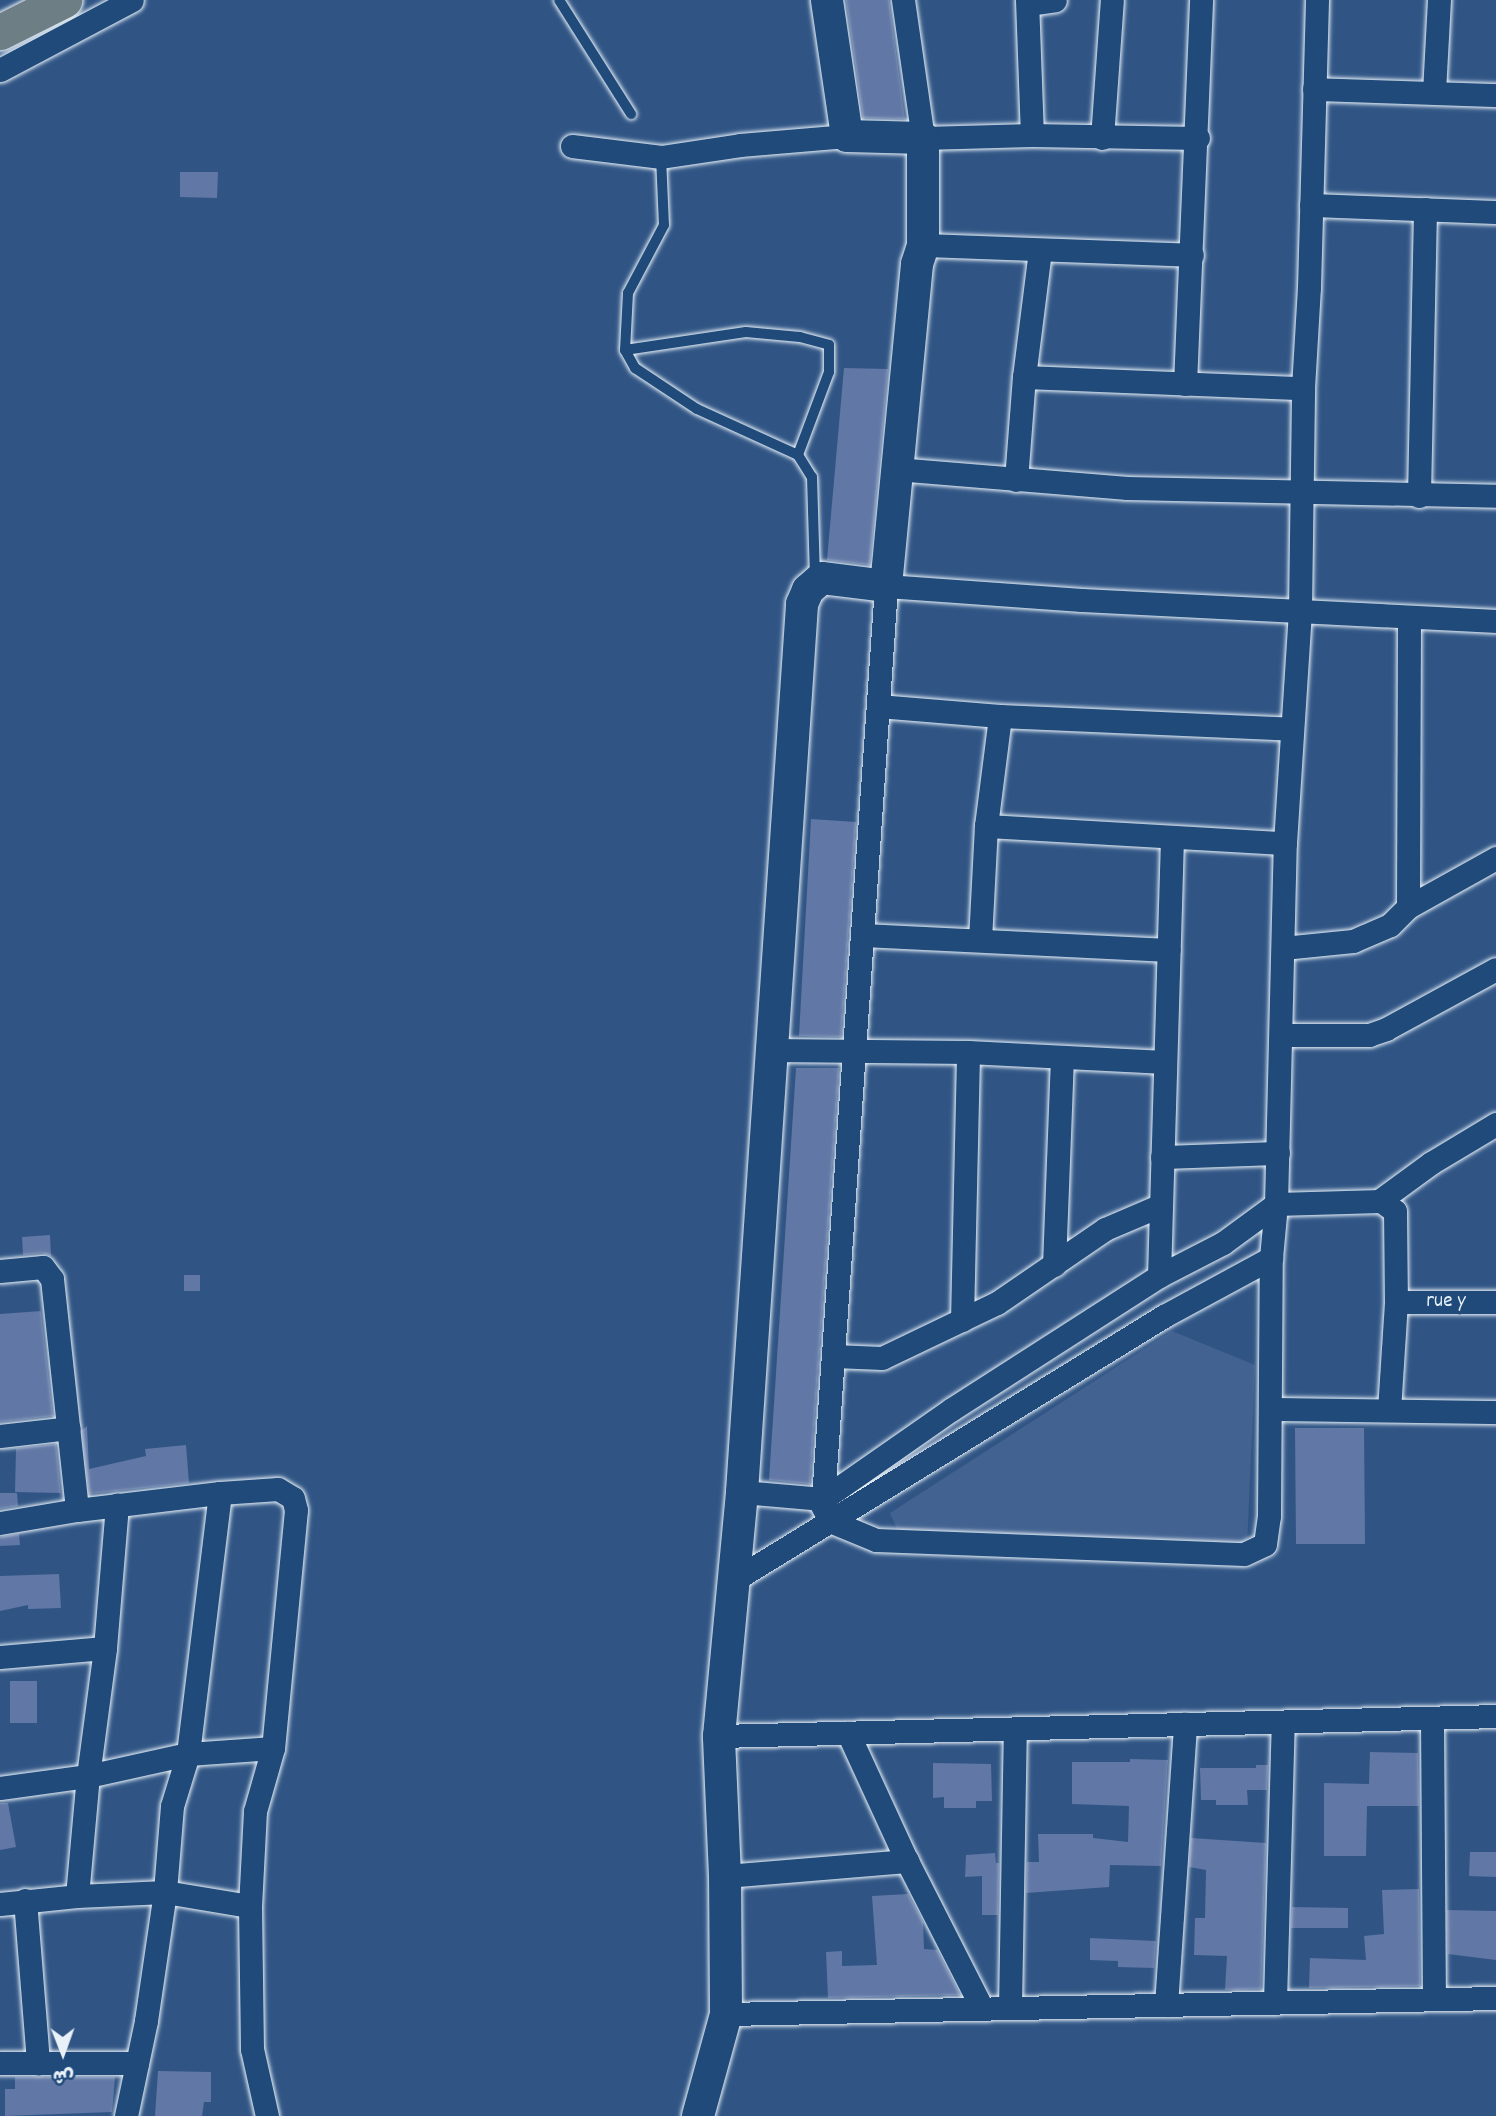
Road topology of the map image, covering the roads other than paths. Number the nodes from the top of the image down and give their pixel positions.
1 (64, 0) edge
2 (132, 0) edge
3 (559, 0) edge
4 (827, 0) edge
5 (904, 0) edge
6 (1055, 0) edge
7 (1112, 0) edge
8 (1201, 0) edge
9 (1317, 0) edge
10 (1439, 0) edge
11 (1027, 2) edge
12 (0, 32) edge
13 (0, 70) edge
14 (1314, 89) junction
15 (1434, 92) junction
16 (1496, 95) edge
17 (631, 114) dead end
18 (1032, 135) junction
19 (847, 136) junction
20 (923, 138) junction
21 (1102, 138) junction
22 (1198, 138) junction
23 (572, 146) dead end
24 (661, 158) junction
25 (1311, 205) junction
26 (1426, 209) junction
27 (1496, 212) edge
28 (923, 245) junction
29 (1040, 250) junction
30 (1192, 255) junction
31 (625, 349) junction
32 (1024, 377) junction
33 (1185, 383) junction
34 (1303, 388) junction
35 (798, 455) junction
36 (896, 469) junction
37 (1016, 480) junction
38 (1300, 492) junction
39 (1419, 496) junction
40 (1496, 496) edge
41 (815, 583) junction
42 (886, 586) junction
43 (1300, 610) junction
44 (1409, 618) junction
45 (1496, 621) edge
46 (878, 706) junction
47 (1000, 716) junction
48 (1292, 729) junction
49 (986, 826) junction
50 (1172, 838) junction
51 (1285, 843) junction
52 (1496, 858) edge
53 (1408, 907) junction
54 (863, 935) junction
55 (980, 940) junction
56 (1283, 948) junction
57 (1169, 950) junction
58 (1496, 969) edge
59 (1281, 1035) junction
60 (772, 1050) junction
61 (855, 1051) junction
62 (968, 1052) junction
63 (1062, 1057) junction
64 (1164, 1062) junction
65 (1496, 1124) edge
66 (1278, 1153) junction
67 (1162, 1157) junction
68 (1379, 1201) junction
69 (1276, 1204) junction
70 (1159, 1206) junction
71 (1271, 1258) junction
72 (1054, 1265) junction
73 (0, 1271) edge
74 (1159, 1276) junction
75 (1396, 1302) junction
76 (1496, 1302) edge
77 (962, 1320) junction
78 (834, 1356) junction
79 (1271, 1409) junction
80 (1389, 1410) junction
81 (1496, 1412) edge
82 (69, 1429) junction
83 (0, 1436) edge
84 (743, 1492) junction
85 (219, 1493) junction
86 (821, 1499) junction
87 (117, 1505) junction
88 (76, 1510) junction
89 (830, 1521) junction
90 (0, 1523) edge
91 (734, 1580) junction
92 (105, 1648) junction
93 (0, 1657) edge
94 (1496, 1716) edge
95 (1432, 1718) junction
96 (1283, 1721) junction
97 (1185, 1724) junction
98 (1015, 1728) junction
99 (848, 1733) junction
100 (719, 1736) junction
101 (273, 1748) junction
102 (188, 1754) junction
103 (88, 1776) junction
104 (0, 1788) edge
105 (906, 1861) junction
106 (725, 1876) junction
107 (165, 1892) junction
108 (77, 1896) junction
109 (25, 1900) junction
110 (0, 1904) edge
111 (250, 1906) junction
112 (1496, 1998) edge
113 (1434, 1999) junction
114 (1275, 2002) junction
115 (1166, 2005) junction
116 (982, 2008) junction
117 (1010, 2008) junction
118 (726, 2014) junction
119 (0, 2063) edge
120 (38, 2063) junction
121 (137, 2063) junction
122 (126, 2116) edge
123 (267, 2116) edge
124 (698, 2116) edge

1 - 12 main road
2 - 13 street
3 - 17 lane
4 - 19 street
5 - 20 street
6 - 11 street
7 - 21 street
8 - 22 street
9 - 14 street
10 - 15 street
11 - 18 street
14 - 15 street
14 - 25 street
15 - 16 street
18 - 20 street
18 - 21 street
19 - 20 street
19 - 24 street
20 - 28 street
21 - 22 street
22 - 30 street
23 - 24 street
24 - 31 lane
25 - 26 street
25 - 34 street
26 - 27 street
26 - 39 street
28 - 29 street
28 - 36 street
29 - 30 street
29 - 32 street
30 - 33 street
31 - 35 lane
31 - 35 lane
32 - 33 street
32 - 37 street
33 - 34 street
34 - 38 street
35 - 41 lane
36 - 37 street
36 - 42 street
37 - 38 street
38 - 39 street
38 - 43 street
39 - 40 street
41 - 42 street
41 - 60 street
42 - 43 street
42 - 46 street
43 - 44 street
43 - 48 street
44 - 45 street
44 - 53 street
46 - 47 street
46 - 54 street
47 - 48 street
47 - 49 street
48 - 51 street
49 - 50 street
49 - 55 street
50 - 51 street
50 - 57 street
51 - 56 street
52 - 53 street
53 - 56 street
54 - 55 street
54 - 61 street
55 - 57 street
56 - 59 street
57 - 64 street
58 - 59 street
59 - 66 street
60 - 61 street
60 - 84 street
61 - 62 street
61 - 78 street
62 - 63 street
62 - 77 street
63 - 64 street
63 - 72 street
64 - 67 street
65 - 68 street
66 - 67 street
66 - 69 street
67 - 70 street
68 - 69 street
68 - 75 street
69 - 71 street
69 - 74 street
70 - 72 street
70 - 74 street
71 - 79 street
71 - 89 street
72 - 77 street
73 - 82 street
74 - 86 street
75 - 76 street, rue y
75 - 80 street
77 - 78 street
78 - 86 street
79 - 80 street
79 - 89 street
80 - 81 street
82 - 83 street
82 - 88 street
84 - 86 street
84 - 91 street
85 - 87 street
85 - 101 street
85 - 102 street
86 - 89 street
87 - 88 street
87 - 92 street
88 - 90 street
89 - 91 street
91 - 100 street
92 - 93 street
92 - 103 street
94 - 95 street
95 - 96 street
95 - 113 street
96 - 97 street
96 - 114 street
97 - 98 street
97 - 115 street
98 - 99 street
98 - 117 street
99 - 100 street
99 - 105 street
100 - 106 street
101 - 102 street
101 - 111 street
102 - 103 street
102 - 107 street
103 - 104 street
103 - 108 street
105 - 106 street
105 - 116 street
106 - 118 street
107 - 108 street
107 - 111 street
107 - 121 street
108 - 109 street
109 - 110 street
109 - 120 street
111 - 123 street
112 - 113 street
113 - 114 street
114 - 115 street
115 - 117 street
116 - 117 street
116 - 118 street
118 - 124 street
119 - 120 street
120 - 121 street
121 - 122 street

